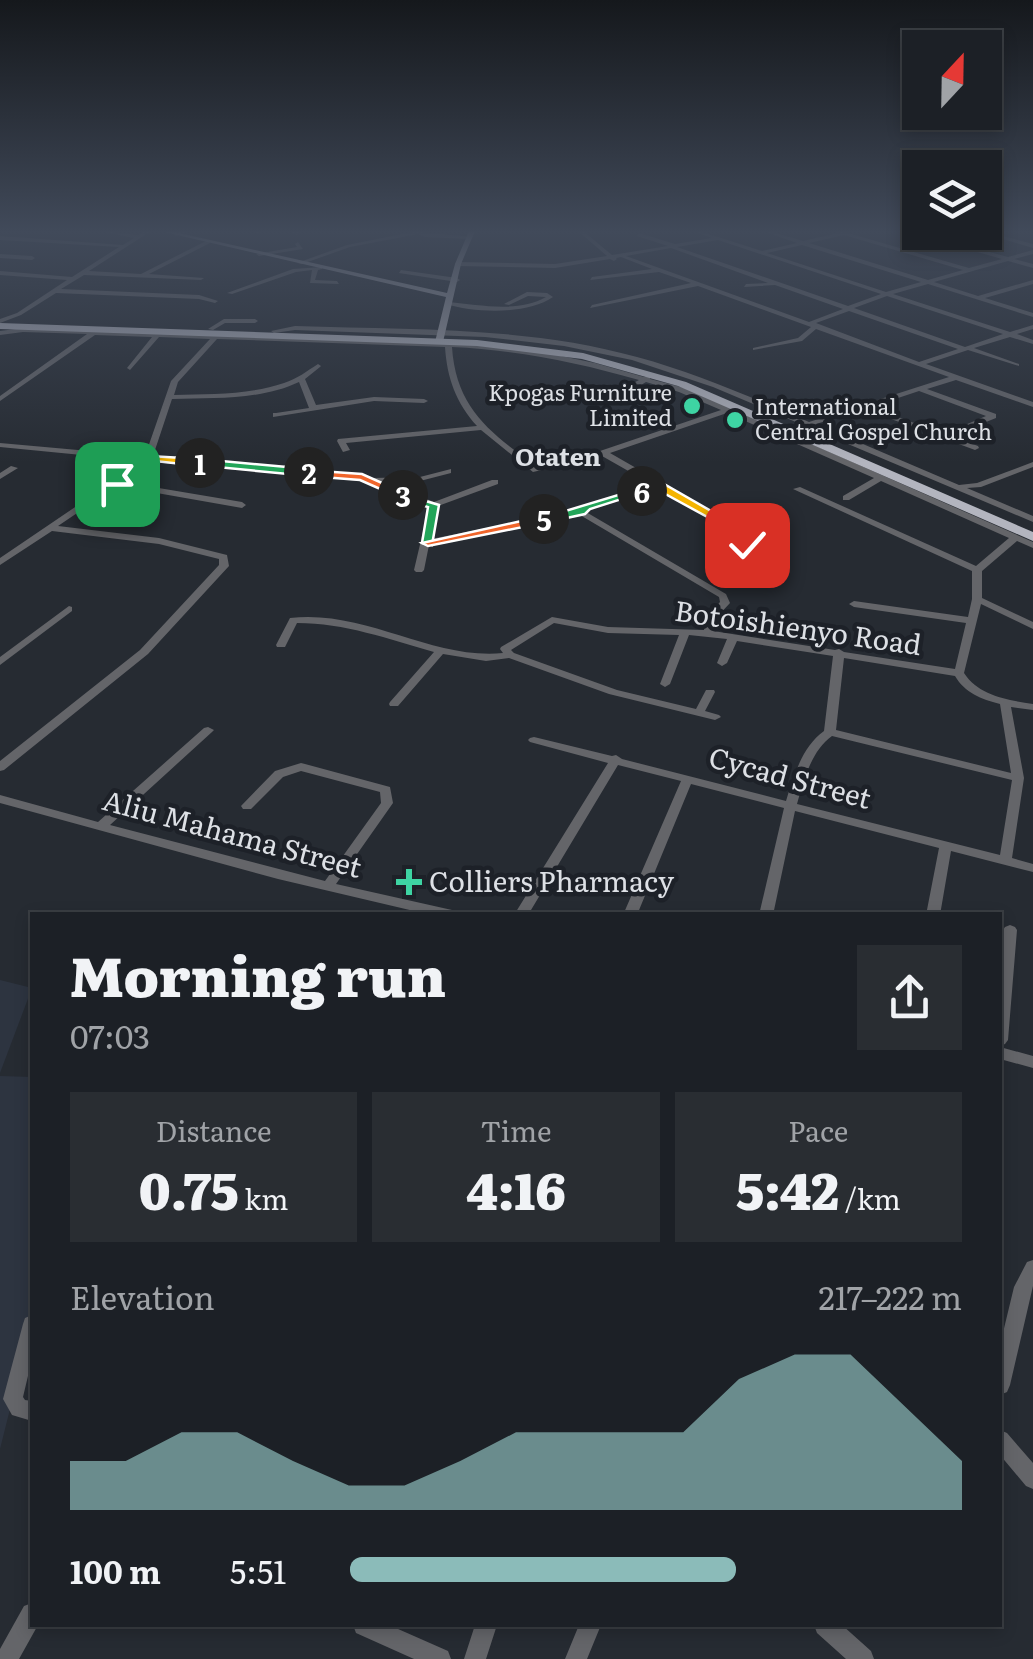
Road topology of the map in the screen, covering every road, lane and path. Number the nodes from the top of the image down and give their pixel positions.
1 (27, 308) edge
2 (448, 308) edge
3 (770, 308) edge
4 (852, 308) edge
5 (854, 308) edge
6 (933, 308) edge
7 (19, 314) junction
8 (255, 321) dead end
9 (31, 322) junction
10 (814, 324) junction
11 (0, 325) edge
12 (1033, 327) edge
13 (93, 333) junction
14 (213, 334) junction
15 (459, 334) joint
16 (1010, 334) junction
17 (157, 335) junction
18 (442, 337) junction
19 (1033, 342) edge
20 (966, 348) junction
21 (755, 349) dead end
22 (919, 364) junction
23 (1016, 365) dead end
24 (318, 366) dead end
25 (130, 368) dead end
26 (654, 371) junction
27 (300, 378) junction
28 (955, 378) junction
29 (920, 388) junction
30 (625, 392) dead end
31 (169, 396) junction
32 (0, 399) edge
33 (424, 401) dead end
34 (1033, 405) edge
35 (864, 406) junction
36 (316, 408) junction
37 (728, 410) junction
38 (276, 415) dead end
39 (755, 419) junction
40 (809, 424) junction
41 (480, 428) junction
42 (943, 438) junction
43 (0, 445) edge
44 (976, 448) dead end
45 (346, 450) dead end
46 (604, 453) junction
47 (151, 458) junction
48 (1032, 465) edge
49 (14, 468) dead end
50 (448, 471) dead end
51 (884, 476) junction
52 (0, 478) edge
53 (372, 480) junction
54 (495, 482) dead end
55 (117, 484) junction
56 (660, 486) junction
57 (797, 489) dead end
58 (846, 498) dead end
59 (976, 499) junction
60 (242, 504) dead end
61 (434, 505) junction
62 (581, 512) junction
63 (1033, 519) edge
64 (1033, 527) edge
65 (51, 528) junction
66 (781, 534) dead end
67 (1016, 537) junction
68 (1033, 537) edge
69 (762, 540) junction
70 (425, 543) junction
71 (1033, 545) edge
72 (716, 550) dead end
73 (0, 562) edge
74 (418, 570) dead end
75 (977, 570) junction
76 (977, 599) junction
77 (854, 604) dead end
78 (69, 609) dead end
79 (969, 620) junction
80 (1033, 626) edge
81 (686, 631) junction
82 (708, 633) junction
83 (733, 638) junction
84 (281, 645) dead end
85 (442, 649) junction
86 (839, 652) junction
87 (510, 655) junction
88 (0, 662) edge
89 (722, 663) dead end
90 (959, 672) junction
91 (666, 684) dead end
92 (710, 692) dead end
93 (1005, 703) junction
94 (394, 704) dead end
95 (1033, 707) edge
96 (699, 714) junction
97 (714, 717) dead end
98 (208, 730) dead end
99 (830, 732) junction
100 (534, 740) dead end
101 (616, 759) junction
102 (0, 767) edge
103 (688, 778) junction
104 (1018, 778) junction
105 (0, 799) edge
106 (790, 803) junction
107 (247, 806) dead end
108 (101, 826) junction
109 (946, 845) junction
110 (1005, 861) junction
111 (1033, 868) edge
112 (328, 886) junction
113 (439, 912) edge
114 (523, 912) edge
115 (631, 912) edge
116 (767, 912) edge
117 (934, 912) edge
118 (1010, 930) dead end
119 (1002, 1018) edge
120 (1002, 1054) edge
121 (1033, 1062) edge
122 (1033, 1268) edge
123 (30, 1332) edge
124 (1002, 1376) edge
125 (30, 1411) edge
126 (1002, 1442) edge
127 (1033, 1479) edge
128 (30, 1618) edge
129 (368, 1627) edge
130 (485, 1627) edge
131 (589, 1627) edge
132 (827, 1627) edge
133 (7, 1659) edge
134 (440, 1659) edge
135 (475, 1659) edge
136 (576, 1659) edge
137 (863, 1659) edge

1 - 7 street
2 - 18 main road
3 - 10 street
4 - 10 street
5 - 20 street
6 - 16 street
7 - 9 street
7 - 11 street
8 - 14 street
9 - 11 highway
9 - 14 highway
10 - 21 street
10 - 22 street
11 - 13 street
11 - 14 highway
12 - 16 street
13 - 17 street
13 - 32 street
14 - 17 street
14 - 18 street
14 - 18 highway
14 - 18 highway
14 - 31 street
15 - 18 main road
15 - 26 street
16 - 19 street
16 - 20 street
17 - 25 street
18 - 26 street
18 - 26 highway
18 - 39 highway
18 - 41 street
20 - 22 street
20 - 23 street
22 - 28 street
24 - 27 street
26 - 30 street
26 - 37 street
26 - 40 street
26 - 59 highway
27 - 31 street
27 - 36 street
28 - 29 street
28 - 34 street
29 - 35 street
29 - 42 street
31 - 47 street
33 - 36 street
35 - 40 street
35 - 42 street
36 - 38 street
37 - 39 street
37 - 46 street
39 - 51 highway
40 - 59 street
41 - 45 street
41 - 46 street
42 - 44 street
43 - 47 street
46 - 56 street
47 - 53 street
47 - 55 street
48 - 59 street
49 - 52 street
50 - 53 street
51 - 58 street
51 - 59 highway
51 - 67 street
53 - 61 street
54 - 61 street
55 - 60 street
55 - 65 street
56 - 62 street
56 - 69 street
57 - 75 street
59 - 63 street
59 - 64 highway
59 - 68 highway
61 - 70 street
62 - 70 street
62 - 82 street
65 - 73 street
65 - 102 street
66 - 69 street
67 - 71 street
67 - 75 street
69 - 72 street
70 - 74 street
75 - 76 street
76 - 79 street
76 - 80 street
77 - 79 street
78 - 88 street
79 - 90 street
81 - 82 street, Botoishienyo Road
81 - 87 street, Botoishienyo Road
81 - 91 street
82 - 83 street, Botoishienyo Road
83 - 86 street, Botoishienyo Road
83 - 89 street
84 - 85 street
85 - 87 street
85 - 94 street
86 - 90 street, Botoishienyo Road
86 - 99 street
87 - 96 street
90 - 93 street, Botoishienyo Road
92 - 96 street
93 - 95 street, Botoishienyo Road
93 - 104 street
96 - 97 street
98 - 108 street
99 - 104 street
99 - 106 street
100 - 101 street, Cycad Street
101 - 103 street, Cycad Street
101 - 114 street
103 - 106 street, Cycad Street
103 - 115 street
104 - 110 street
105 - 108 street, Aliu Mahama Street
106 - 109 street, Cycad Street
106 - 116 street
107 - 112 street
108 - 112 street, Aliu Mahama Street
109 - 110 street, Cycad Street
109 - 117 street
110 - 111 street, Cycad Street
112 - 113 street, Aliu Mahama Street
118 - 119 street
120 - 121 street
122 - 124 street
123 - 125 street
126 - 127 street
128 - 133 street
129 - 134 street
130 - 135 street
131 - 136 street
132 - 137 street

